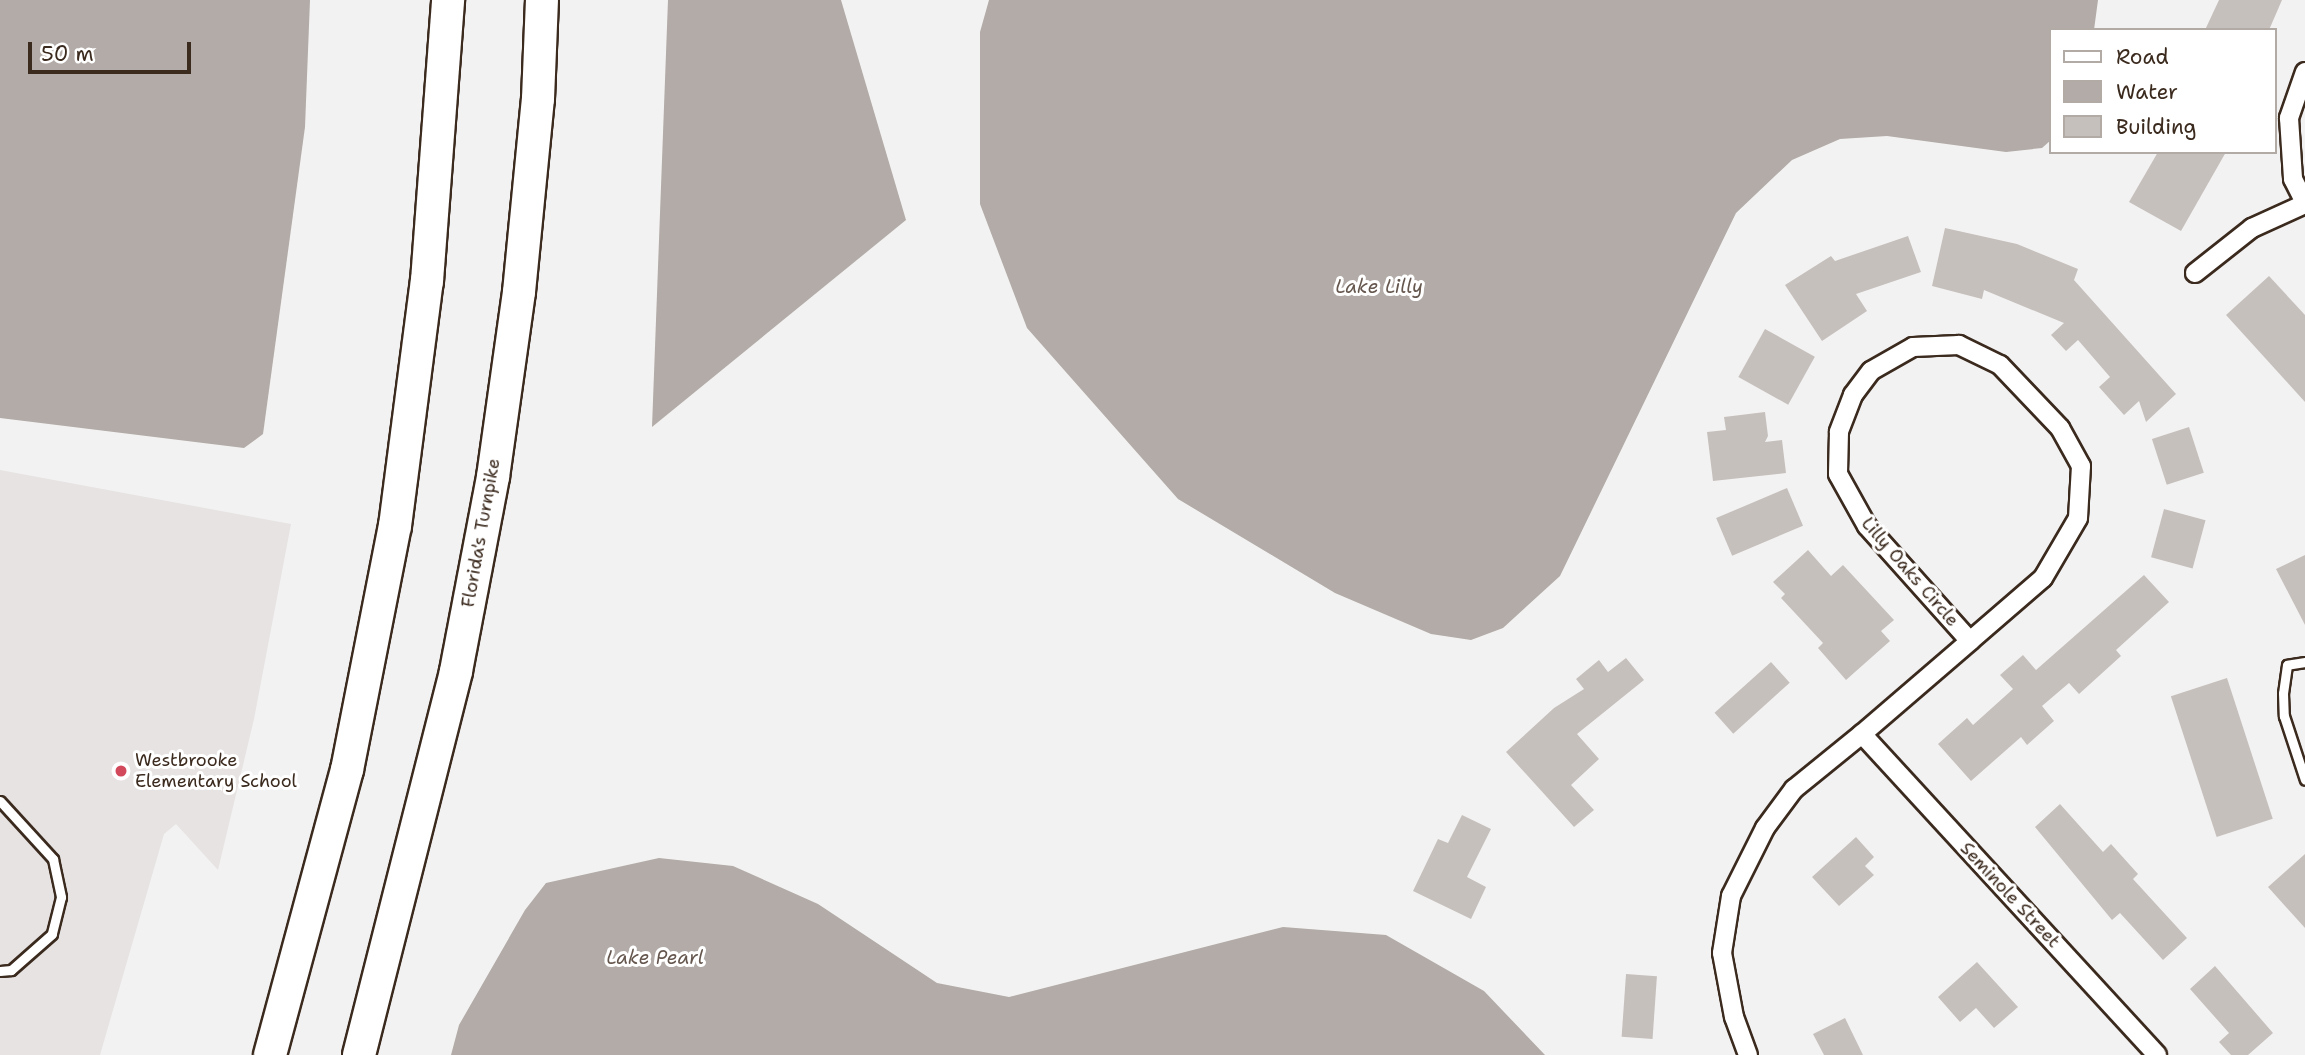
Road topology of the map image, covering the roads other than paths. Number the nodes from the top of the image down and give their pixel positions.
1 (448, 0) edge
2 (542, 0) edge
3 (2305, 72) edge
4 (2305, 203) edge
5 (2195, 273) dead end
6 (1970, 641) junction
7 (2305, 662) edge
8 (1863, 734) junction
9 (2305, 780) edge
10 (0, 801) edge
11 (0, 971) edge
12 (270, 1055) edge
13 (359, 1055) edge
14 (1748, 1055) edge
15 (2157, 1055) edge

1 - 12 highway
2 - 13 highway, Florida's Turnpike
3 - 4 street
4 - 5 street
6 - 6 street, Lilly Oaks Circle
6 - 8 street, Lilly Oaks Circle
7 - 9 lane
8 - 14 street, Lilly Oaks Circle
8 - 15 street, Seminole Street
10 - 11 lane

